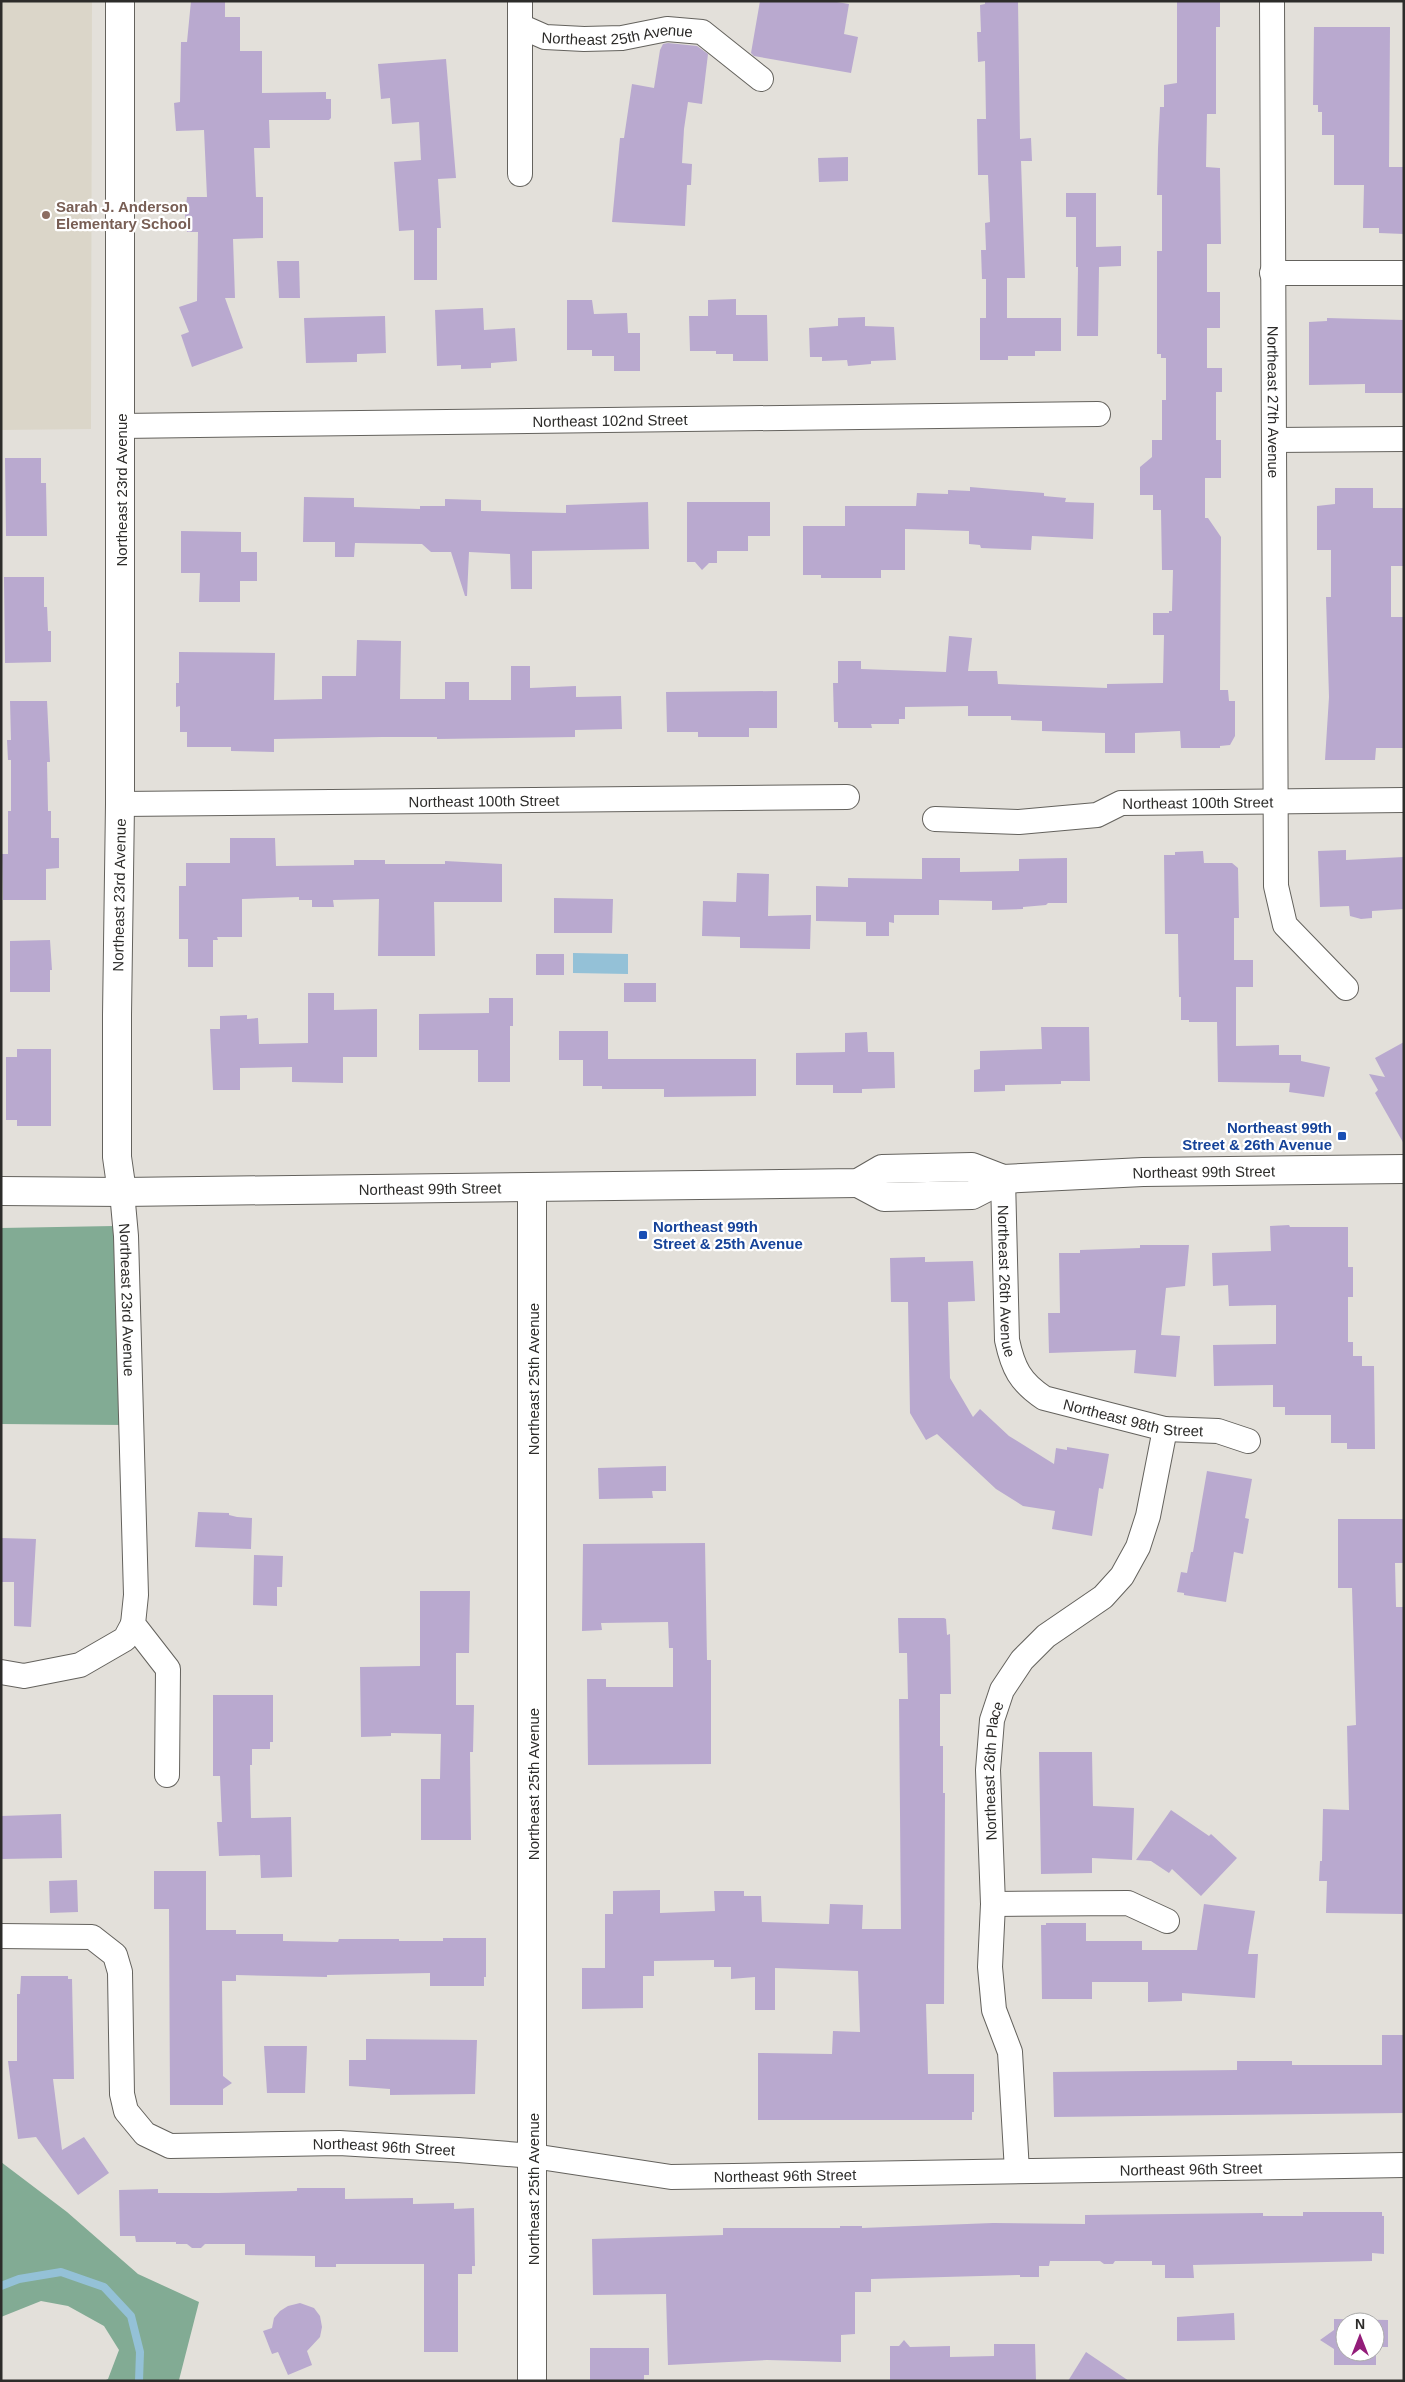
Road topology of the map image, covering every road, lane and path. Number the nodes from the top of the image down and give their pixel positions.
1 (120, 1) edge
2 (520, 1) edge
3 (1272, 1) edge
4 (520, 26) junction
5 (761, 79) dead end
6 (520, 174) dead end
7 (1272, 273) junction
8 (1404, 273) edge
9 (1098, 414) dead end
10 (121, 426) junction
11 (1404, 439) edge
12 (1274, 440) junction
13 (847, 797) dead end
14 (1404, 800) edge
15 (1277, 802) junction
16 (120, 804) junction
17 (935, 819) dead end
18 (1346, 988) dead end
19 (1404, 1169) edge
20 (1003, 1179) junction
21 (532, 1187) junction
22 (1, 1191) edge
23 (122, 1192) junction
24 (1023, 1381) joint
25 (1165, 1429) junction
26 (1248, 1441) dead end
27 (133, 1624) junction
28 (1, 1672) edge
29 (167, 1776) dead end
30 (993, 1904) junction
31 (1166, 1921) dead end
32 (1, 1936) edge
33 (533, 2156) junction
34 (1404, 2165) edge
35 (1016, 2171) junction
36 (532, 2381) edge

1 - 10 street, Northeast 23rd Avenue
2 - 4 street, Northeast 25th Avenue
3 - 7 street, Northeast 27th Avenue
4 - 5 street, Northeast 25th Avenue
4 - 6 street, Northeast 25th Avenue
7 - 8 street
7 - 12 street, Northeast 27th Avenue
9 - 10 street, Northeast 102nd Street
10 - 16 street, Northeast 23rd Avenue
11 - 12 street
12 - 15 street, Northeast 27th Avenue
13 - 16 street, Northeast 100th Street
14 - 15 street, Northeast 100th Street
15 - 17 street, Northeast 100th Street
15 - 18 street, Northeast 27th Avenue
16 - 23 street, Northeast 23rd Avenue
19 - 20 street, Northeast 99th Street
20 - 21 street, Northeast 99th Street
20 - 24 street, Northeast 26th Avenue
21 - 23 street, Northeast 99th Street
21 - 33 street, Northeast 25th Avenue
22 - 23 street, Northeast 99th Street
23 - 27 street, Northeast 23rd Avenue
24 - 25 street, Northeast 98th Street
25 - 26 street, Northeast 98th Street
25 - 30 street, Northeast 26th Place
27 - 28 street
27 - 29 street
30 - 31 street
30 - 35 street, Northeast 26th Place
32 - 33 street, Northeast 96th Street
33 - 35 street, Northeast 96th Street
33 - 36 street, Northeast 25th Avenue
34 - 35 street, Northeast 96th Street

